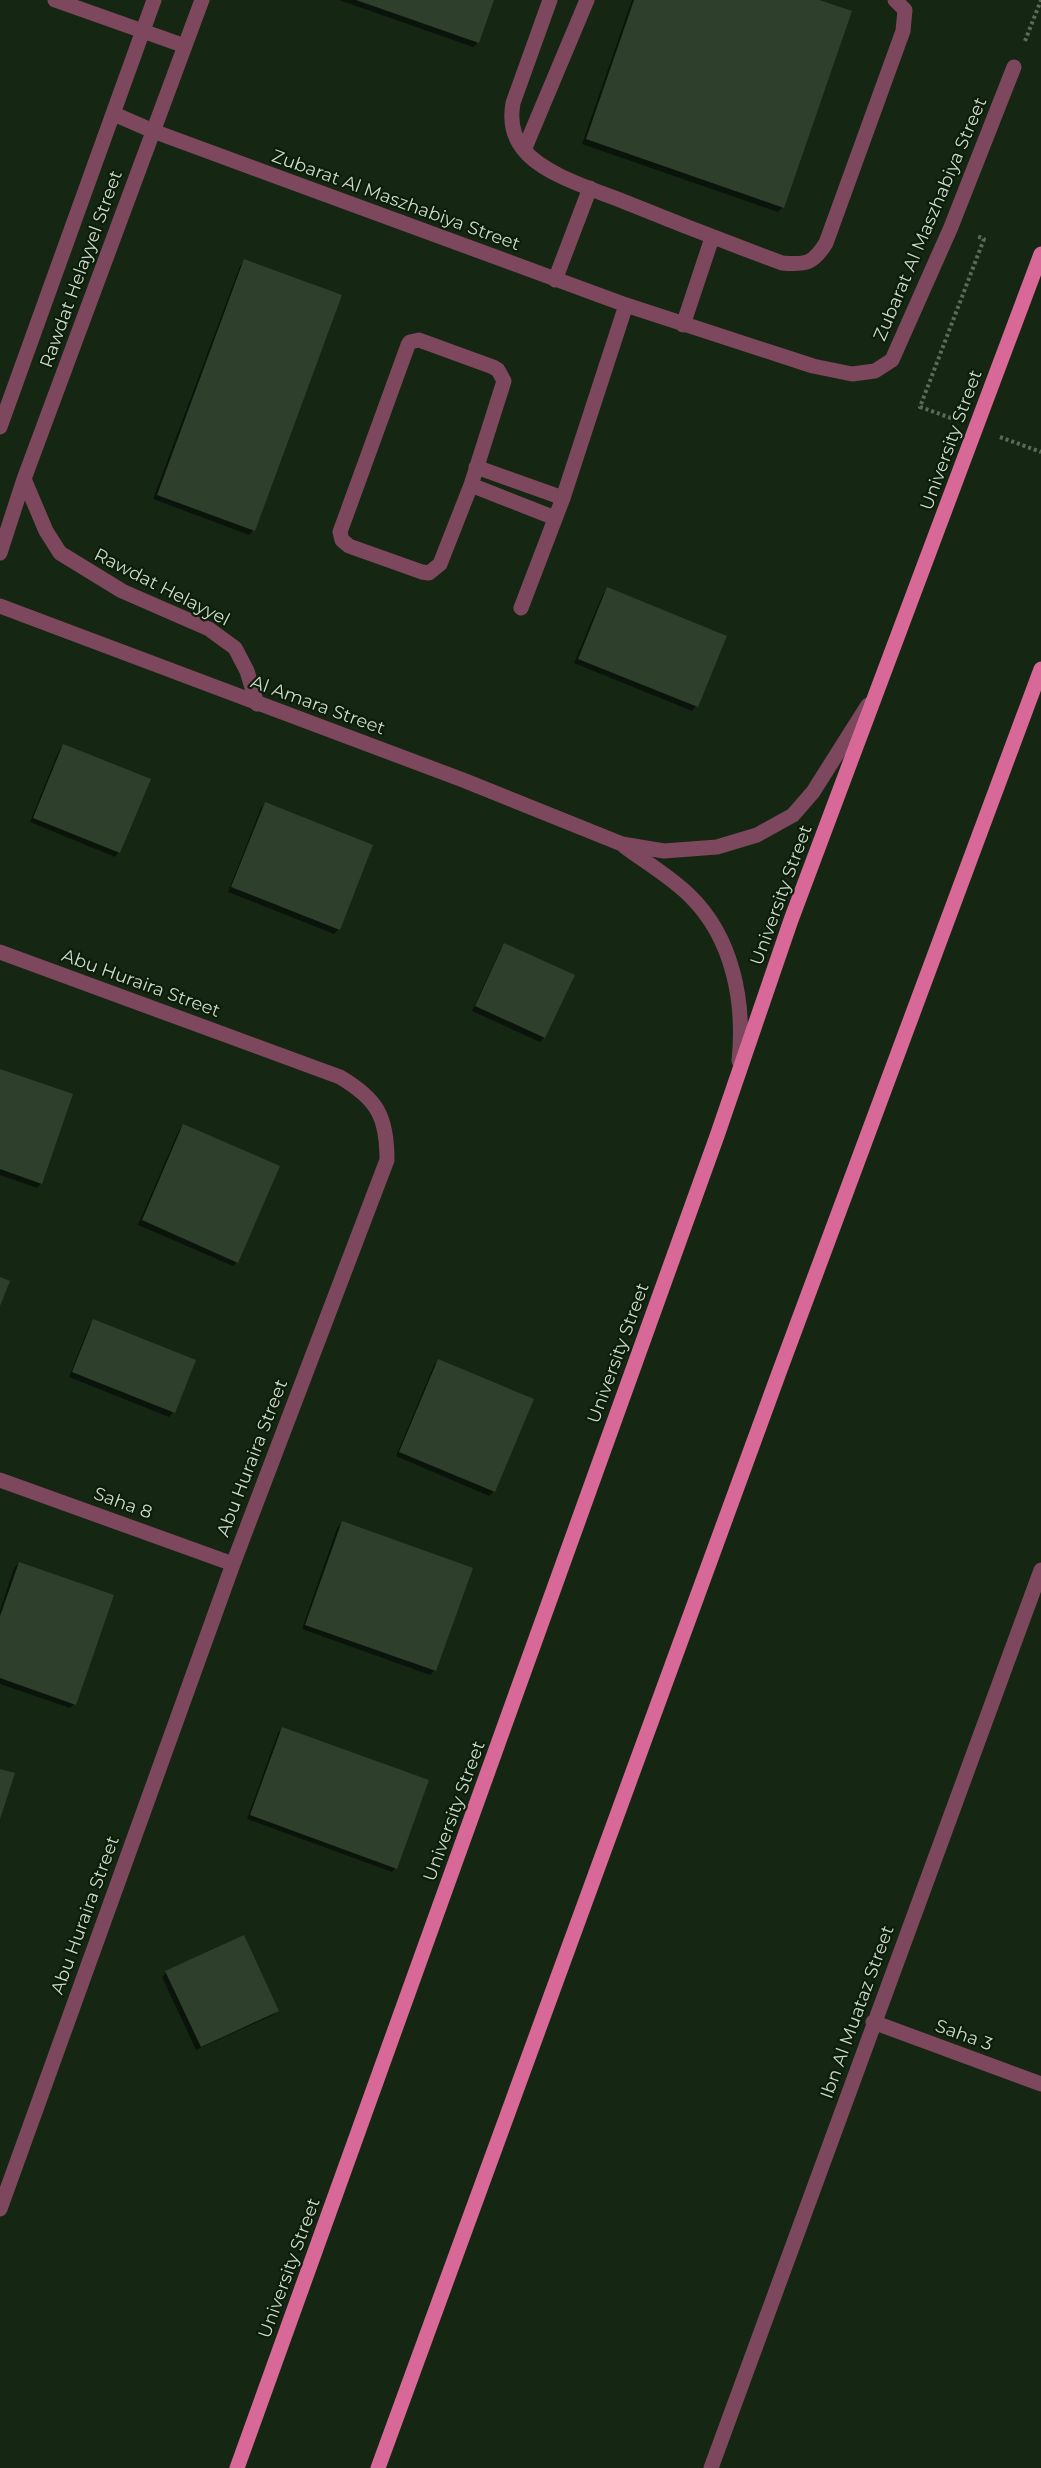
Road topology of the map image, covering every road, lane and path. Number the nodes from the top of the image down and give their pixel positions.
1 (55, 0) edge
2 (154, 0) edge
3 (202, 0) edge
4 (550, 0) edge
5 (586, 0) edge
6 (895, 0) edge
7 (1041, 0) edge
8 (143, 33) junction
9 (185, 46) junction
10 (1014, 67) joint
11 (114, 114) junction
12 (153, 131) junction
13 (524, 150) junction
14 (590, 188) junction
15 (712, 238) junction
16 (984, 239) dead end
17 (1041, 254) edge
18 (555, 280) junction
19 (626, 305) junction
20 (683, 325) junction
21 (931, 411) dead end
22 (0, 427) edge
23 (476, 467) junction
24 (24, 479) junction
25 (471, 486) junction
26 (563, 498) junction
27 (555, 518) junction
28 (0, 553) edge
29 (0, 606) edge
30 (521, 608) dead end
31 (1041, 669) edge
32 (879, 688) junction
33 (257, 704) junction
34 (622, 844) junction
35 (0, 952) edge
36 (717, 1136) junction
37 (0, 1480) edge
38 (233, 1564) junction
39 (1041, 1570) edge
40 (873, 2022) junction
41 (1041, 2084) edge
42 (0, 2209) edge
43 (237, 2468) edge
44 (378, 2468) edge
45 (711, 2468) edge

1 - 8 street
2 - 8 street, Rawdat Helayyel Street
3 - 9 street, Rawdat Helayyel Street
4 - 13 street
5 - 13 street
6 - 15 street
7 - 10 path
8 - 9 street
8 - 11 street, Rawdat Helayyel Street
9 - 12 street, Rawdat Helayyel Street
10 - 20 street, Zubarat Al Maszhabiya Street
11 - 12 street, Zubarat Al Maszhabiya Street
11 - 22 street, Rawdat Helayyel Street
12 - 18 street, Zubarat Al Maszhabiya Street
12 - 24 street, Rawdat Helayyel Street
13 - 14 street
14 - 15 street
14 - 18 street
15 - 20 street
16 - 21 path
17 - 32 main road, University Street
18 - 19 street, Zubarat Al Maszhabiya Street
19 - 20 street, Zubarat Al Maszhabiya Street
19 - 26 street
23 - 25 street
23 - 25 street
23 - 26 street
24 - 28 street, Rawdat Helayyel Street
24 - 33 street, Rawdat Helayyel
25 - 27 street
26 - 27 street
27 - 30 street
29 - 33 street, Al Amara Street
31 - 44 main road
32 - 34 street, Al Amara Street
32 - 36 main road, University Street
33 - 34 street, Al Amara Street
34 - 36 street, Al Amara Street
35 - 38 street, Abu Huraira Street
36 - 43 main road, University Street
37 - 38 street, Saha 8
38 - 42 street, Abu Huraira Street
39 - 40 street, Ibn Al Muataz Street
40 - 41 street, Saha 3
40 - 45 street, Ibn Al Muataz Street

